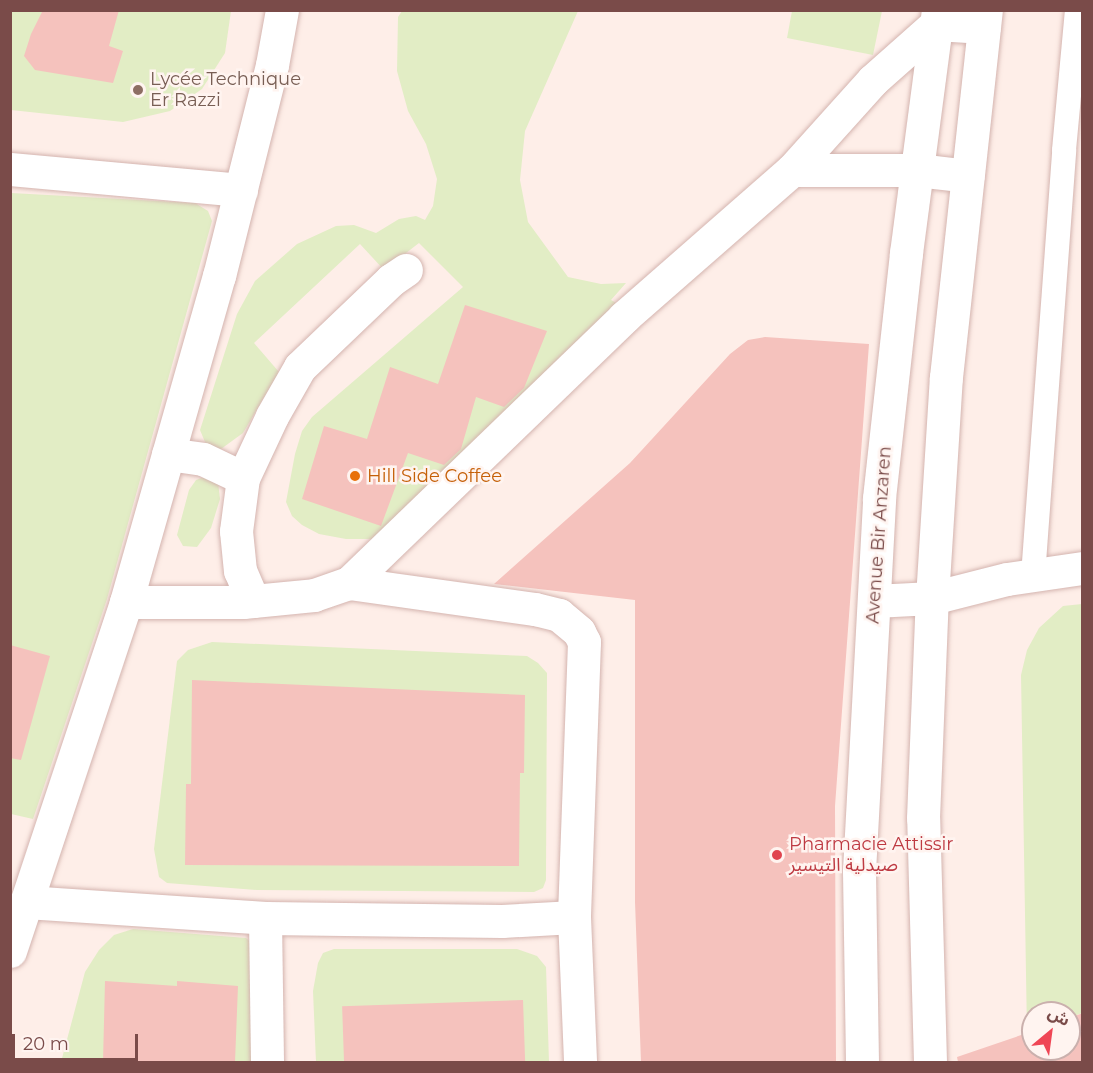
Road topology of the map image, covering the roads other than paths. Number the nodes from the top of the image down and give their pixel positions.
1 (282, 10) edge
2 (1077, 10) edge
3 (937, 17) edge
4 (985, 19) edge
5 (10, 169) edge
6 (792, 170) junction
7 (917, 170) junction
8 (968, 176) junction
9 (241, 190) junction
10 (406, 270) dead end
11 (168, 454) junction
12 (243, 478) junction
13 (1083, 568) edge
14 (1033, 576) junction
15 (349, 583) junction
16 (932, 598) junction
17 (874, 600) junction
18 (254, 601) junction
19 (126, 602) junction
20 (26, 902) junction
21 (574, 917) junction
22 (265, 918) junction
23 (10, 951) edge
24 (267, 1062) edge
25 (580, 1062) edge
26 (862, 1062) edge
27 (930, 1062) edge

1 - 9 street
2 - 14 lane
3 - 4 street
3 - 6 street
3 - 7 street, Avenue Bir Anzaren
4 - 8 street
5 - 9 street
6 - 7 street
6 - 15 street
7 - 8 street
7 - 17 street, Avenue Bir Anzaren
8 - 16 street
9 - 11 street
10 - 12 street
11 - 12 street
11 - 19 street
12 - 18 street
13 - 14 street
14 - 16 street
15 - 18 street
15 - 21 street
16 - 17 street
16 - 27 street
17 - 26 street, Avenue Bir Anzaren
18 - 19 street
19 - 20 street
20 - 22 street
20 - 23 street
21 - 22 street
21 - 25 street
22 - 24 street

